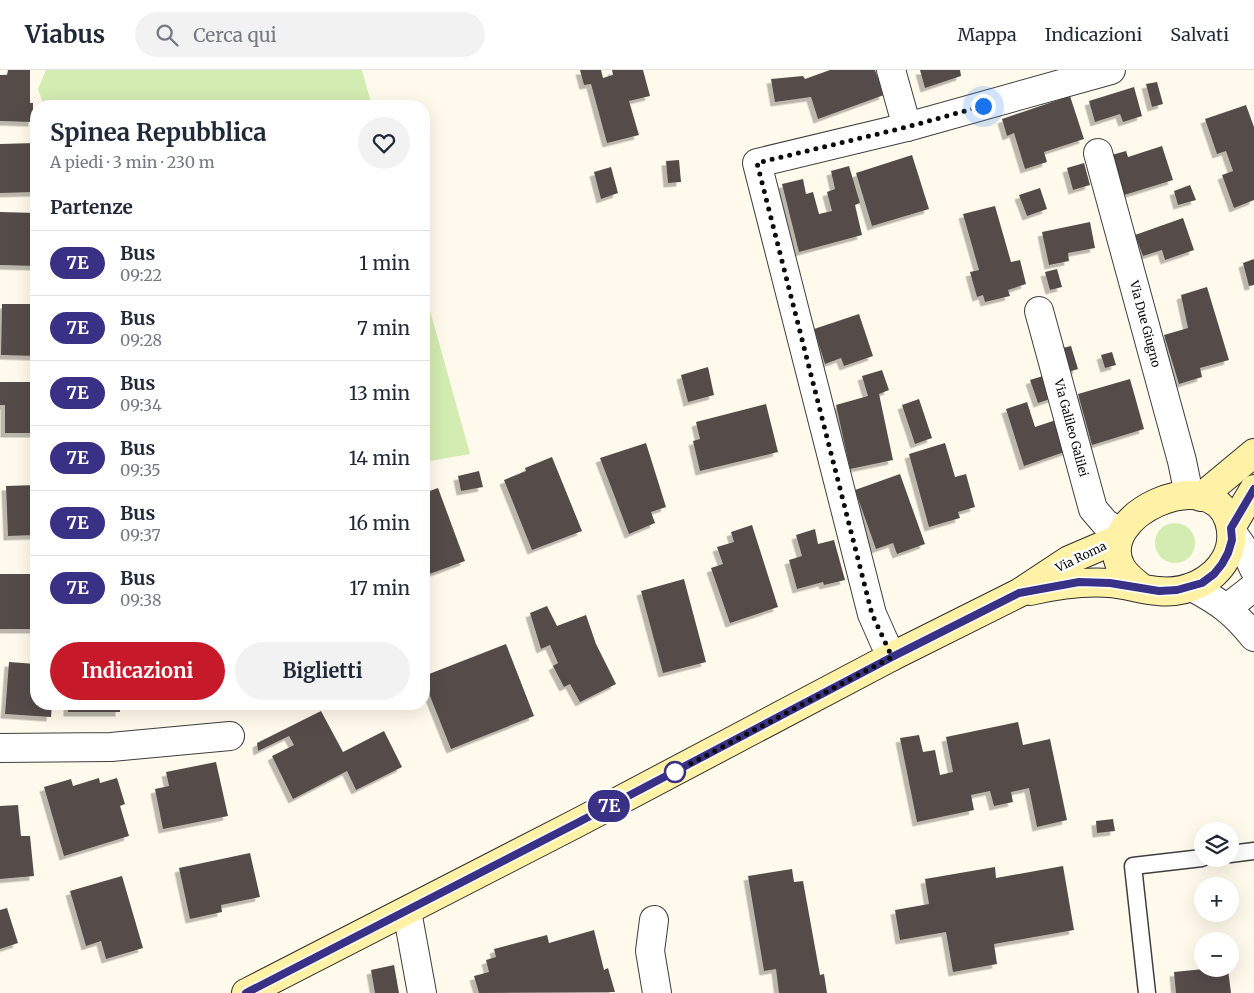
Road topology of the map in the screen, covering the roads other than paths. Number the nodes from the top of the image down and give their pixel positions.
1 (890, 70) edge
2 (1111, 70) edge
3 (1075, 75) edge
4 (907, 127) junction
5 (1098, 153) dead end
6 (1039, 311) dead end
7 (1254, 453) edge
8 (1254, 489) edge
9 (1195, 496) junction
10 (1232, 530) junction
11 (1120, 536) junction
12 (1254, 569) edge
13 (1192, 587) junction
14 (1142, 588) junction
15 (1254, 588) edge
16 (1019, 593) junction
17 (1227, 608) junction
18 (1254, 636) edge
19 (892, 657) junction
20 (230, 736) dead end
21 (0, 748) edge
22 (1254, 851) edge
23 (1239, 853) edge
24 (1194, 859) edge
25 (407, 910) junction
26 (654, 920) dead end
27 (246, 993) edge
28 (422, 993) edge
29 (657, 993) edge
30 (1148, 993) edge

1 - 4 street
2 - 3 street
3 - 4 street
4 - 19 street
5 - 9 street, Via Due Giugno
6 - 11 street, Via Galileo Galilei
7 - 9 street, Via Roma
8 - 10 street, Via Roma
9 - 10 street
9 - 11 street, Via Roma
10 - 12 street
10 - 13 street, Via Roma
11 - 14 street, Via Roma
11 - 16 street, Via Roma
13 - 14 street, Via Roma
13 - 17 street
14 - 16 street, Via Roma
15 - 17 street
16 - 19 street, Via Roma
17 - 18 street
19 - 25 street, Via Roma
20 - 21 street
22 - 23 lane
24 - 30 lane
25 - 27 street, Via Roma
25 - 28 street
26 - 29 street

